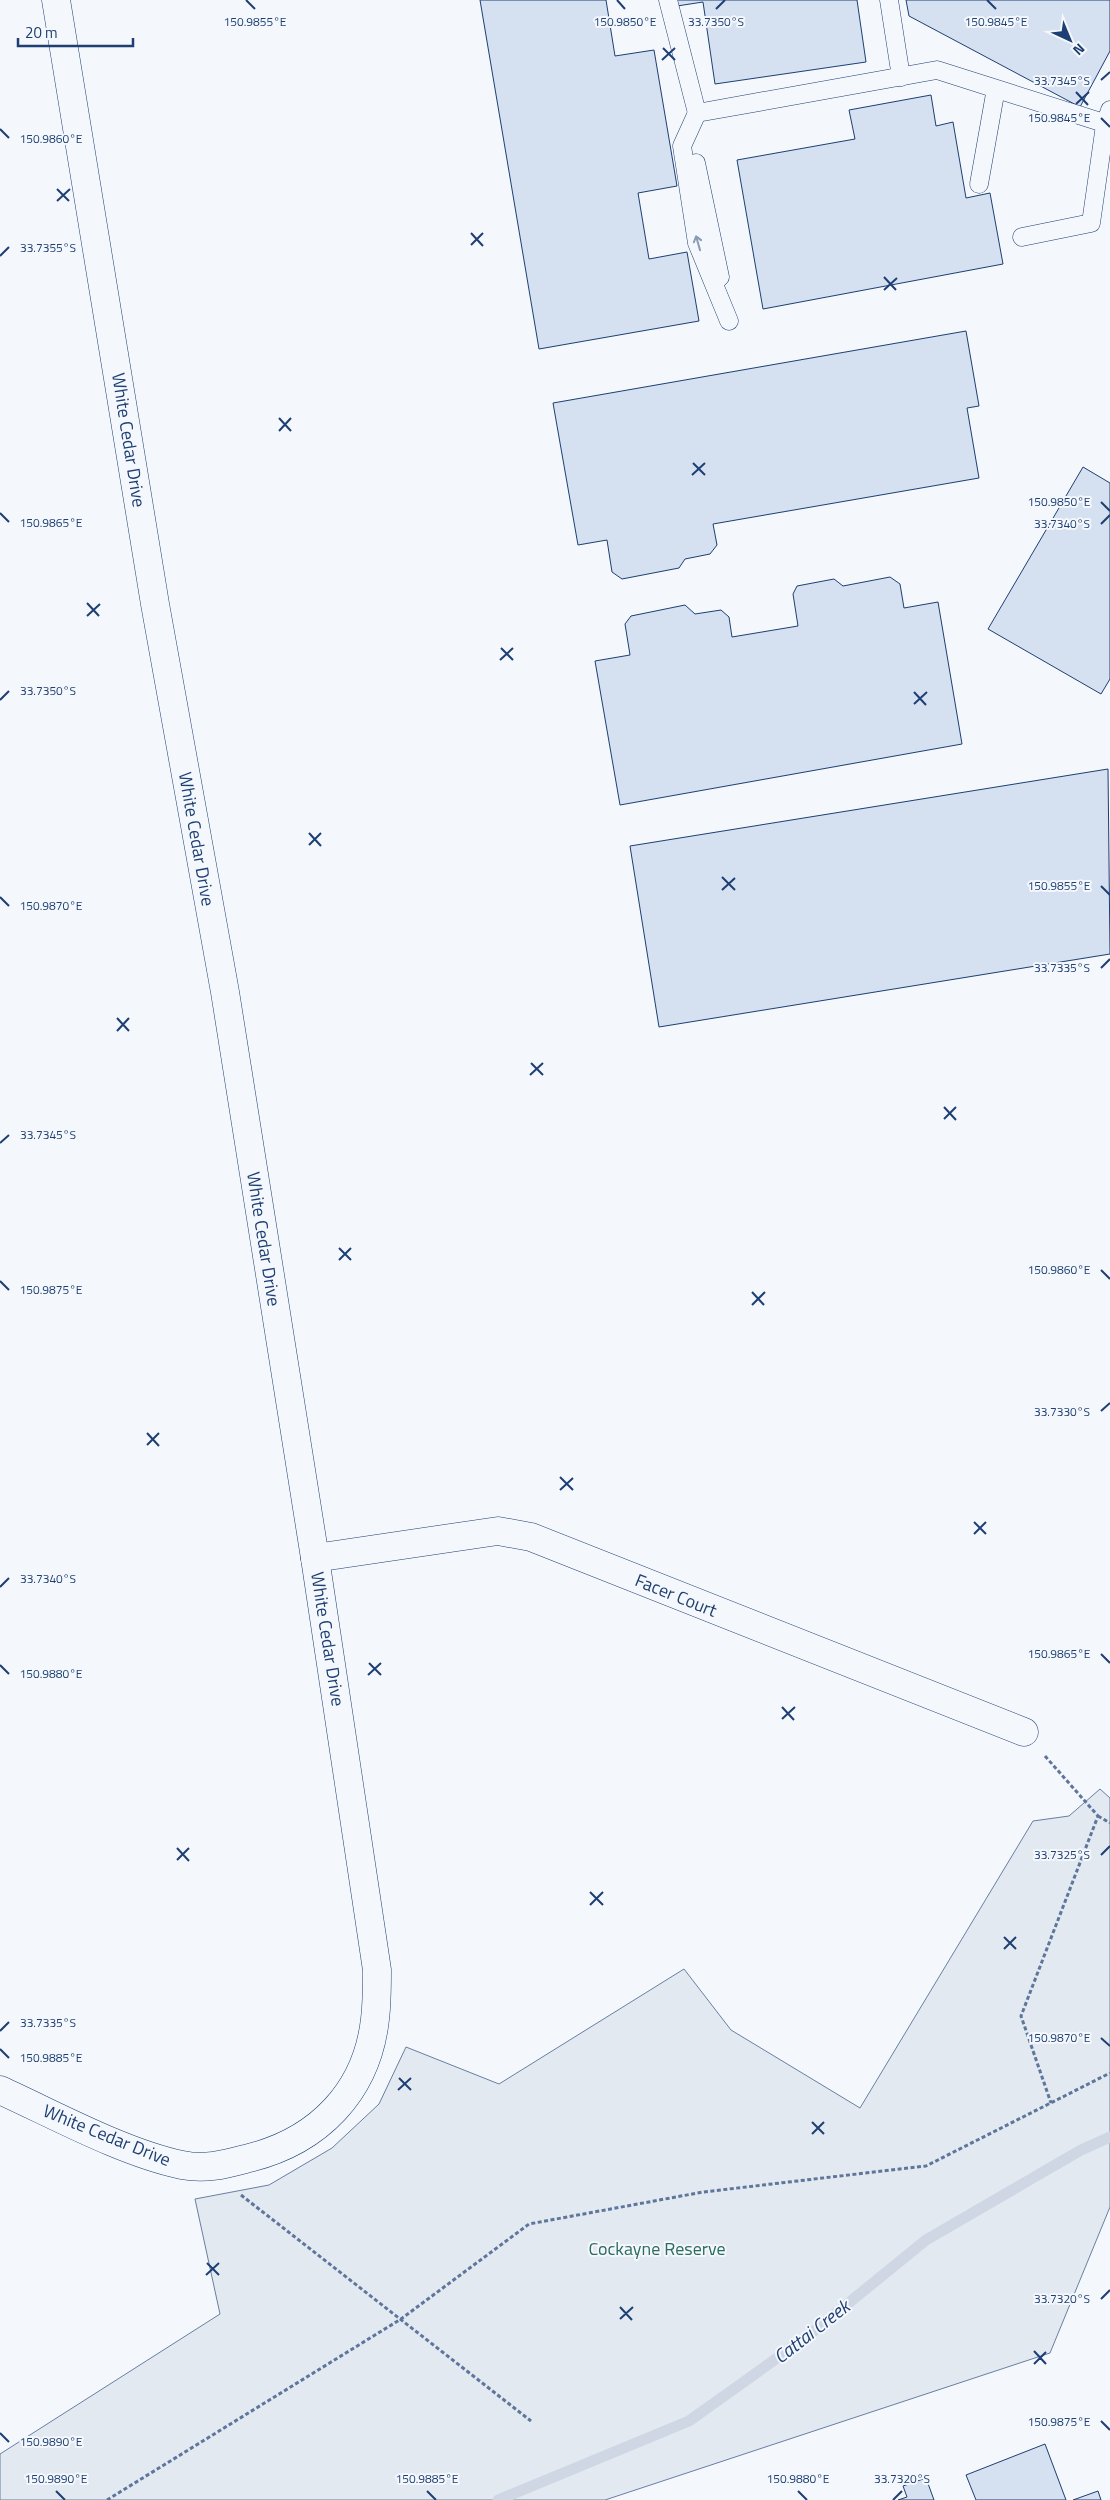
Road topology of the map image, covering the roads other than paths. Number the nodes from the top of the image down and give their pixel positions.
1 (56, 0) edge
2 (668, 0) edge
3 (889, 0) edge
4 (901, 77) junction
5 (995, 94) junction
6 (697, 113) junction
7 (1109, 122) edge
8 (979, 184) dead end
9 (1022, 237) dead end
10 (316, 1558) junction
11 (1024, 1732) road end
12 (0, 2090) edge

1 - 10 street, White Cedar Drive
2 - 6 lane
3 - 4 lane
4 - 6 lane
4 - 7 lane
5 -> 6 lane
5 - 7 lane
5 - 8 lane
7 - 9 lane
10 - 11 street, Facer Court
10 - 12 street, White Cedar Drive

